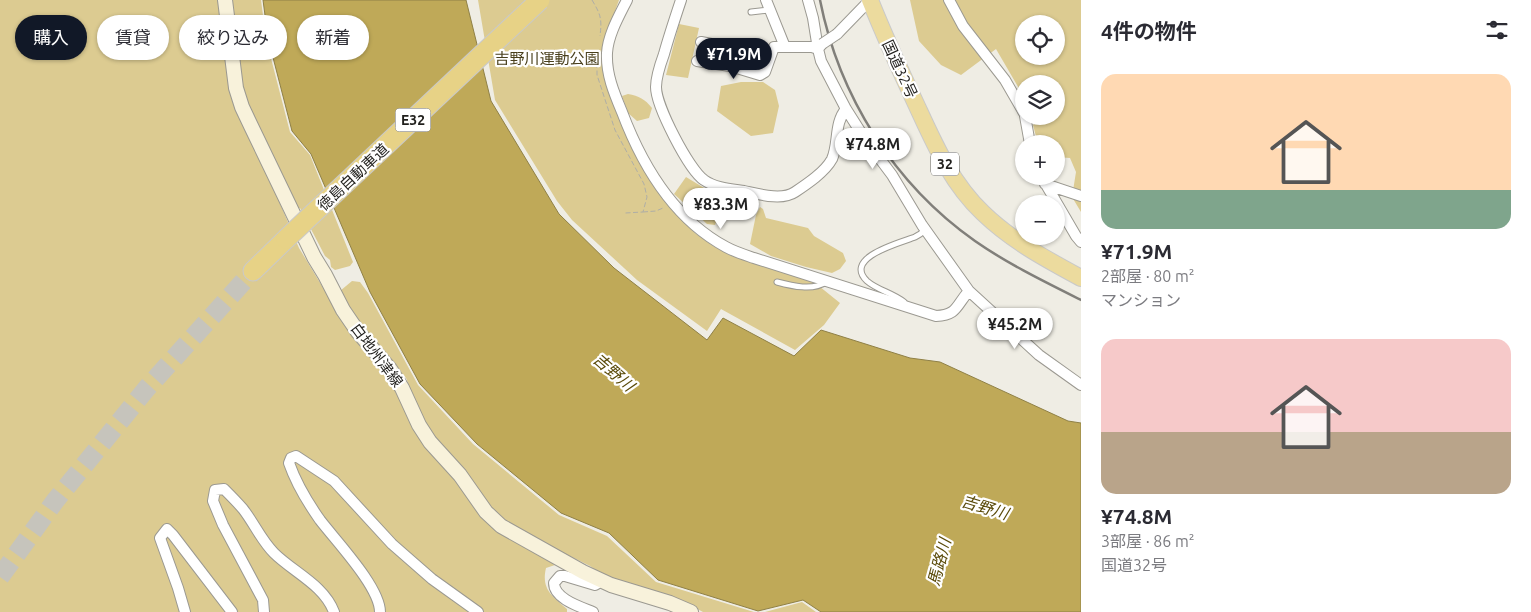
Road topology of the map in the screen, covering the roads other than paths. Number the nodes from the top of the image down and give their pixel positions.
1 (225, 0) edge
2 (540, 0) edge
3 (627, 0) edge
4 (681, 0) edge
5 (808, 0) edge
6 (870, 0) edge
7 (949, 0) edge
8 (767, 5) edge
9 (751, 12) dead end
10 (701, 42) dead end
11 (785, 47) junction
12 (820, 47) junction
13 (697, 61) dead end
14 (730, 66) junction
15 (1015, 98) edge
16 (846, 109) junction
17 (1046, 185) edge
18 (1055, 185) edge
19 (1081, 196) edge
20 (926, 230) junction
21 (1081, 242) edge
22 (253, 271) tunnel mouth
23 (1081, 278) edge
24 (778, 282) dead end
25 (826, 282) junction
26 (969, 291) junction
27 (907, 307) junction
28 (1081, 386) edge
29 (602, 581) junction
30 (185, 612) edge
31 (232, 612) edge
32 (264, 612) edge
33 (334, 612) edge
34 (380, 612) edge
35 (478, 612) edge
36 (593, 612) edge
37 (691, 612) edge

1 - 29 main road, 白地州津線
2 - 22 highway, 徳島自動車道 / E32, bridge
3 - 25 street
4 - 16 street
5 - 12 street
6 - 12 street, bridge
6 - 23 highway, 国道32号 / 32
7 - 15 street
8 - 9 lane
8 - 11 street
10 - 14 street
11 - 12 street
11 - 14 street
12 - 16 street
13 - 14 street
16 - 20 street
17 - 21 street
18 - 19 street
20 - 26 street
20 - 27 lane
24 - 25 lane
25 - 27 street
26 - 27 street
26 - 28 street
29 - 36 street
29 - 37 main road, 白地州津線
30 - 31 street
32 - 33 street
34 - 35 street

